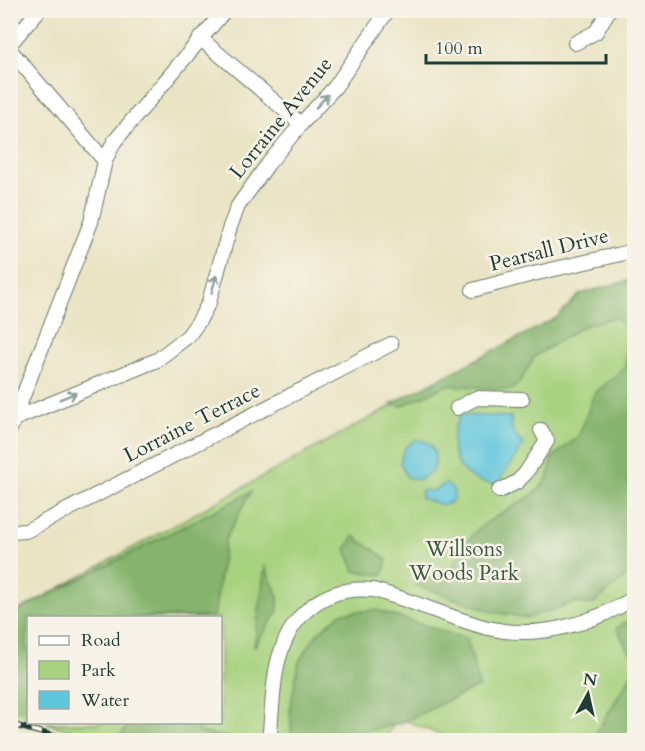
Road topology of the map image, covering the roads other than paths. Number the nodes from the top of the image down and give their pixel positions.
1 (39, 10) edge
2 (225, 10) edge
3 (388, 10) edge
4 (609, 10) edge
5 (200, 38) junction
6 (575, 43) dead end
7 (10, 44) edge
8 (10, 50) edge
9 (301, 124) junction
10 (105, 161) junction
11 (634, 250) edge
12 (473, 290) dead end
13 (391, 344) dead end
14 (522, 399) dead end
15 (457, 408) dead end
16 (12, 424) edge
17 (541, 430) dead end
18 (499, 491) dead end
19 (10, 532) edge
20 (634, 598) edge
21 (269, 741) edge

1 - 7 street
2 - 5 street
9 -> 3 street, Lorraine Avenue
4 - 6 street
5 - 9 street
5 - 10 street
8 - 10 street
16 -> 9 street, Lorraine Avenue
10 - 16 street
11 - 12 street, Pearsall Drive
13 - 19 street, Lorraine Terrace
14 - 15 street
17 - 18 street
20 - 21 street

